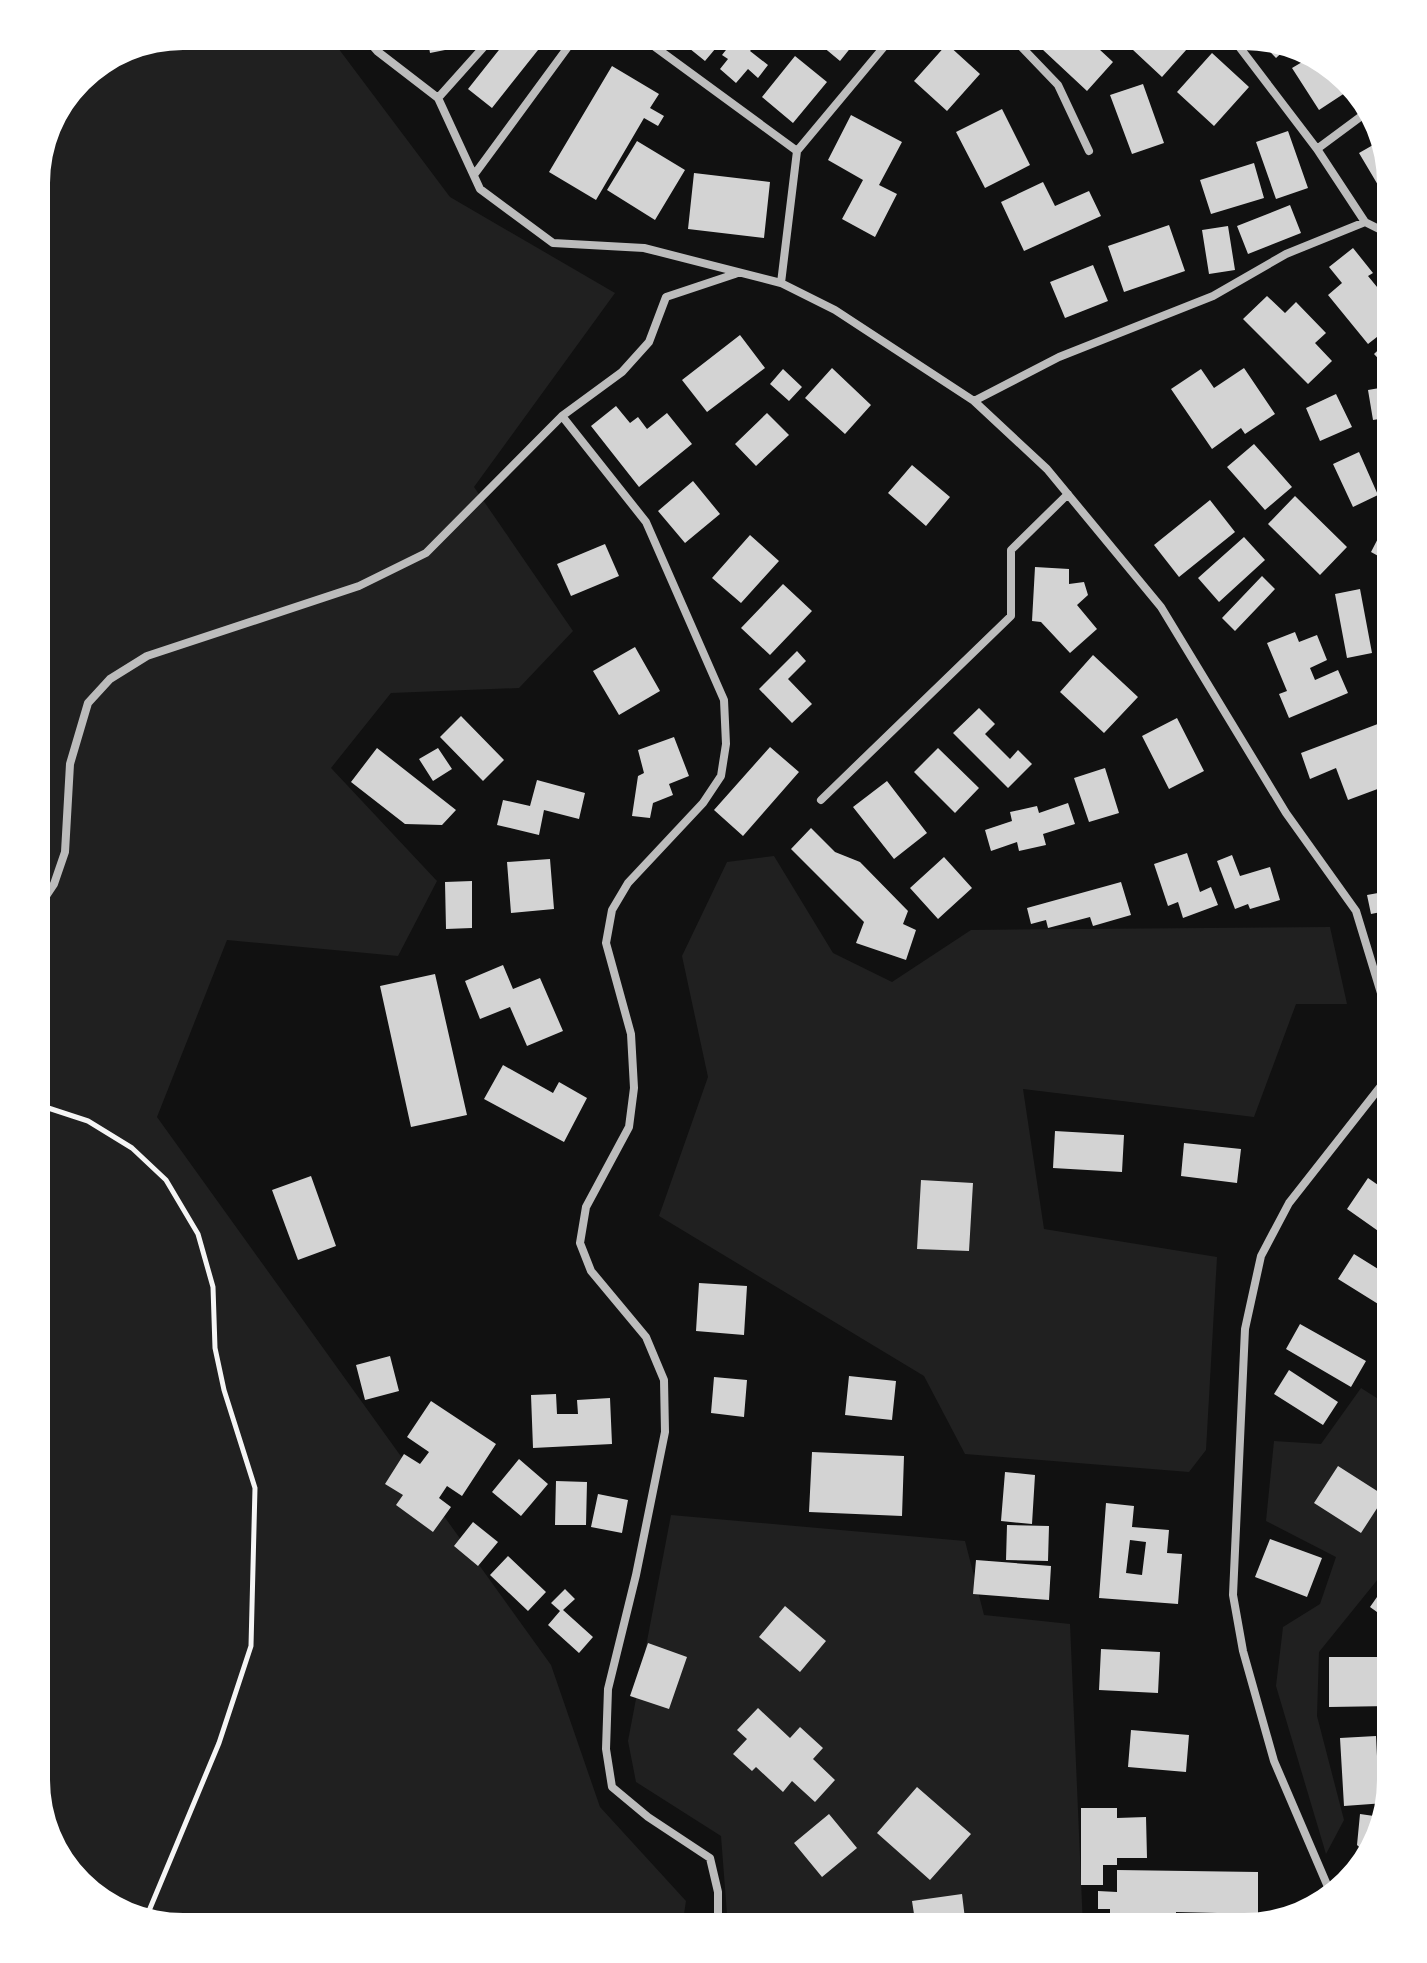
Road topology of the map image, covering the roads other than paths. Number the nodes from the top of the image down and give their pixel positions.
1 (376, 50) edge
2 (481, 50) edge
3 (566, 50) edge
4 (659, 50) edge
5 (881, 50) edge
6 (1024, 50) edge
7 (1242, 50) edge
8 (438, 98) junction
9 (1360, 117) edge
10 (1317, 149) junction
11 (797, 151) junction
12 (1089, 151) dead end
13 (474, 175) junction
14 (1365, 222) junction
15 (1377, 228) edge
16 (735, 274) junction
17 (781, 283) junction
18 (974, 401) junction
19 (562, 416) junction
20 (1068, 494) junction
21 (821, 800) dead end
22 (50, 890) edge
23 (1377, 980) edge
24 (1377, 1091) edge
25 (1327, 1884) edge
26 (718, 1913) edge

1 - 8 street
2 - 8 street
3 - 13 street
4 - 11 street
5 - 11 street
6 - 12 street
7 - 10 street
8 - 13 street
9 - 10 street
10 - 14 street
11 - 17 street
13 - 16 street
14 - 15 street
14 - 18 street
16 - 17 street
16 - 19 street
17 - 18 street
18 - 20 street
19 - 22 street
19 - 26 street
20 - 21 street
20 - 23 street
24 - 25 street

